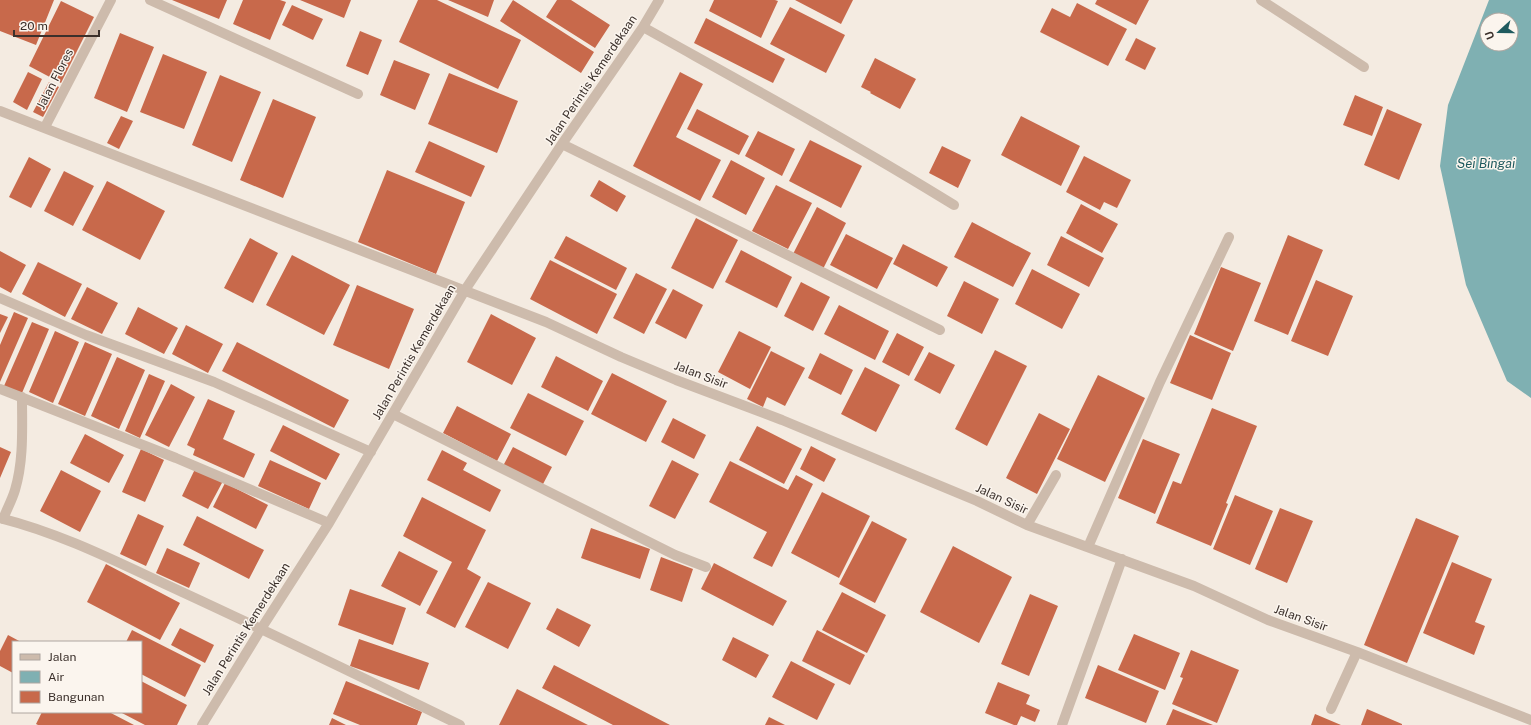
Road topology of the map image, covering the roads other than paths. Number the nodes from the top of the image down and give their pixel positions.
1 (111, 0) edge
2 (150, 0) edge
3 (660, 0) edge
4 (1261, 0) edge
5 (643, 27) junction
6 (1364, 67) dead end
7 (358, 94) dead end
8 (0, 111) edge
9 (45, 127) junction
10 (562, 144) junction
11 (954, 205) dead end
12 (1229, 237) dead end
13 (466, 290) junction
14 (0, 298) edge
15 (940, 330) dead end
16 (0, 389) edge
17 (22, 397) junction
18 (393, 414) junction
19 (371, 452) junction
20 (1056, 475) dead end
21 (2, 518) edge
22 (329, 523) junction
23 (1027, 525) junction
24 (1088, 547) junction
25 (1122, 558) junction
26 (706, 567) dead end
27 (261, 629) junction
28 (1357, 652) junction
29 (1331, 709) dead end
30 (1531, 720) edge
31 (202, 725) edge
32 (460, 725) edge
33 (1062, 725) edge

1 - 9 street, Jalan Flores
2 - 7 street
3 - 5 street, Jalan Perintis Kemerdekaan
4 - 6 street
5 - 10 street, Jalan Perintis Kemerdekaan
5 - 11 street
8 - 9 street, Jalan Sisir
9 - 13 street, Jalan Sisir
10 - 13 street, Jalan Perintis Kemerdekaan
10 - 15 street
12 - 24 street
13 - 18 street, Jalan Perintis Kemerdekaan
13 - 23 street, Jalan Sisir
14 - 19 street
16 - 17 street
17 - 21 street
17 - 22 street
18 - 19 street, Jalan Perintis Kemerdekaan
18 - 26 street
19 - 22 street, Jalan Perintis Kemerdekaan
20 - 23 street
21 - 27 street
22 - 27 street, Jalan Perintis Kemerdekaan
23 - 24 street, Jalan Sisir
24 - 25 street, Jalan Sisir
25 - 28 street, Jalan Sisir
25 - 33 street
27 - 31 street, Jalan Perintis Kemerdekaan
27 - 32 street
28 - 29 street
28 - 30 street, Jalan Sisir

